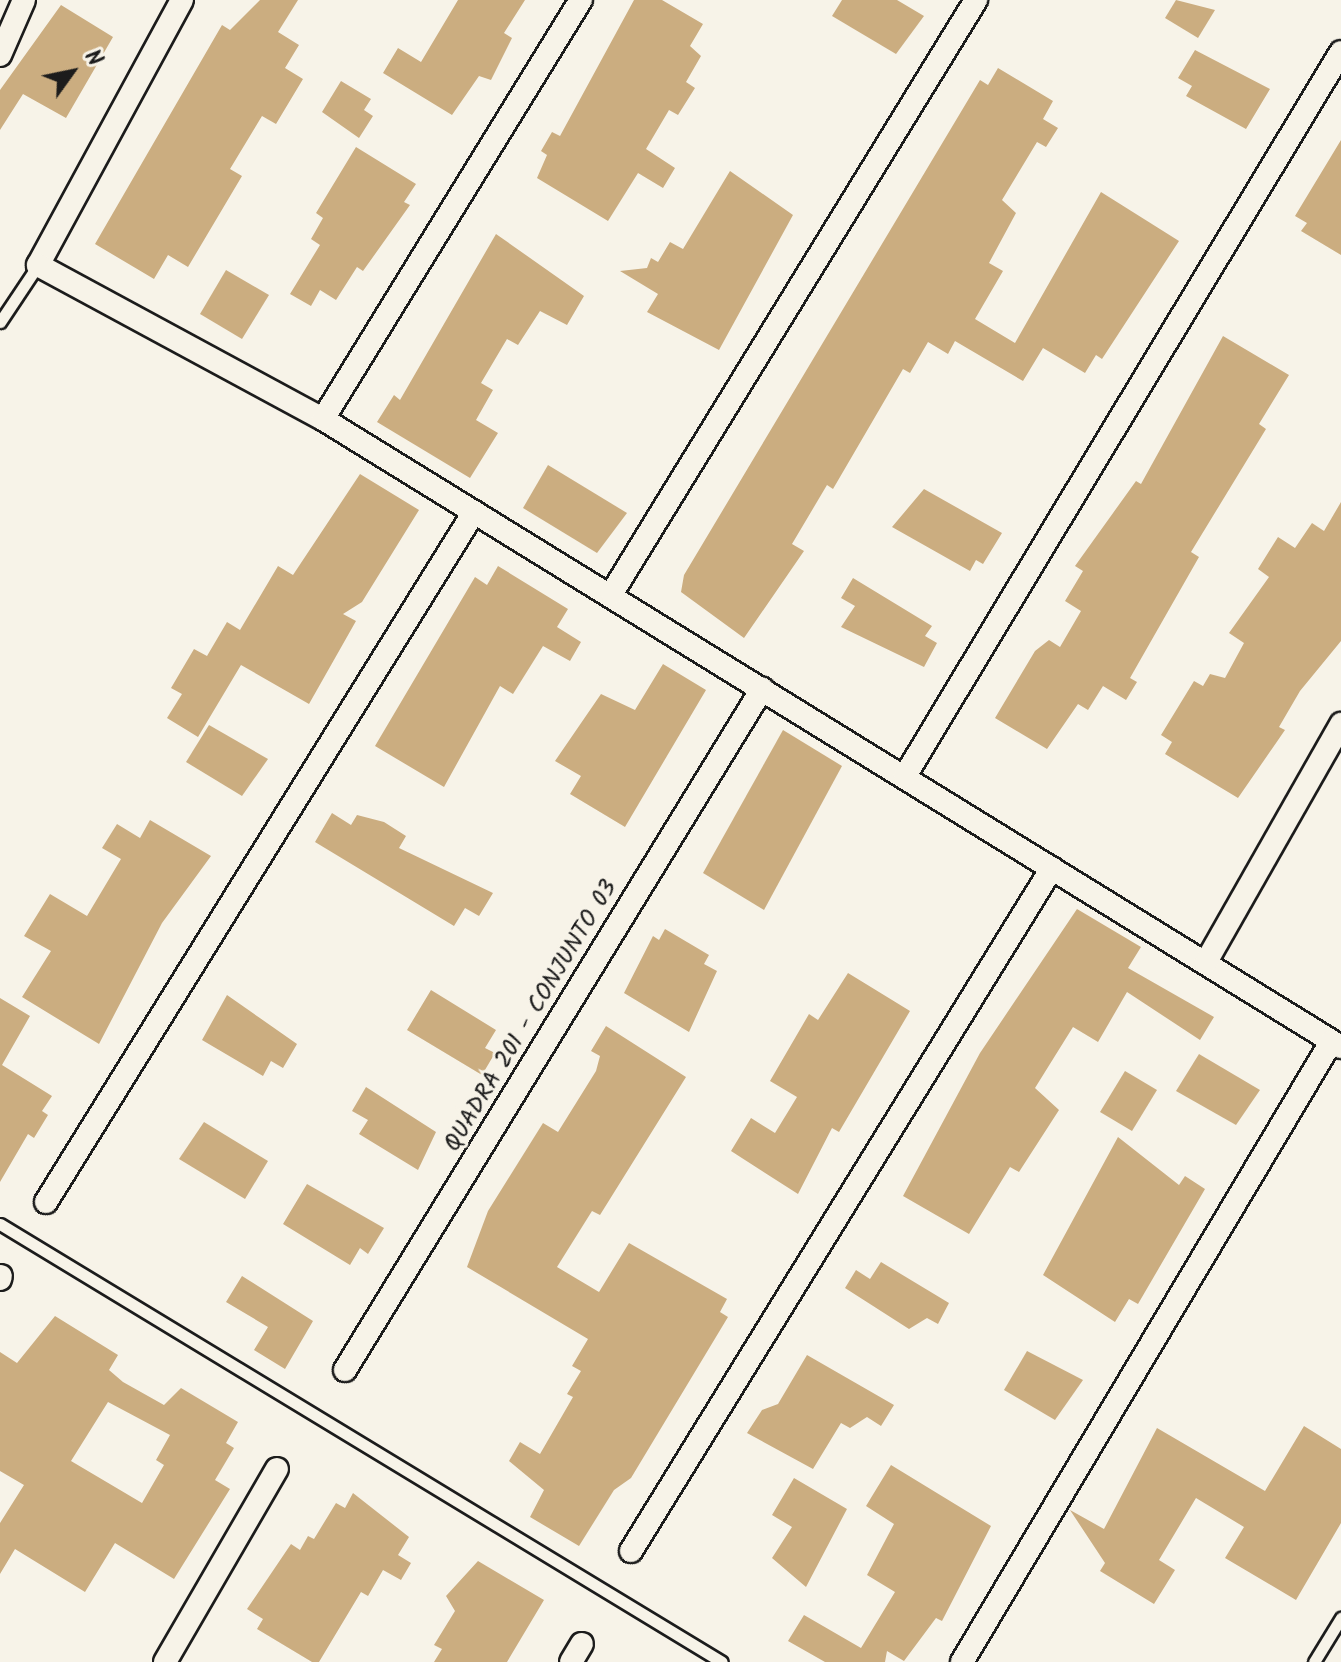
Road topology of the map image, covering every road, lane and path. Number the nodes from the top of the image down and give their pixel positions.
1 (24, 0) edge
2 (182, 0) edge
3 (581, 0) edge
4 (976, 0) edge
5 (1341, 52) edge
6 (0, 55) edge
7 (38, 265) junction
8 (0, 322) edge
9 (323, 419) junction
10 (474, 512) junction
11 (612, 593) junction
12 (762, 689) junction
13 (1341, 724) edge
14 (905, 776) junction
15 (1052, 868) junction
16 (1206, 962) junction
17 (1336, 1045) edge
18 (46, 1202) dead end
19 (0, 1224) edge
20 (345, 1370) dead end
21 (277, 1469) dead end
22 (631, 1551) dead end
23 (1341, 1618) edge
24 (165, 1662) edge
25 (722, 1662) edge
26 (962, 1662) edge
27 (1314, 1662) edge

1 - 6 street
2 - 7 street
3 - 9 street
4 - 11 street
5 - 14 street
7 - 8 lane
7 - 9 street
9 - 10 street
10 - 11 street
10 - 18 street
11 - 12 street
12 - 14 street
12 - 20 street, QUADRA 201 - CONJUNTO 03
13 - 16 street
14 - 15 street
15 - 16 street
15 - 22 street
16 - 17 street
17 - 26 street
19 - 25 lane
21 - 24 street
23 - 27 lane

